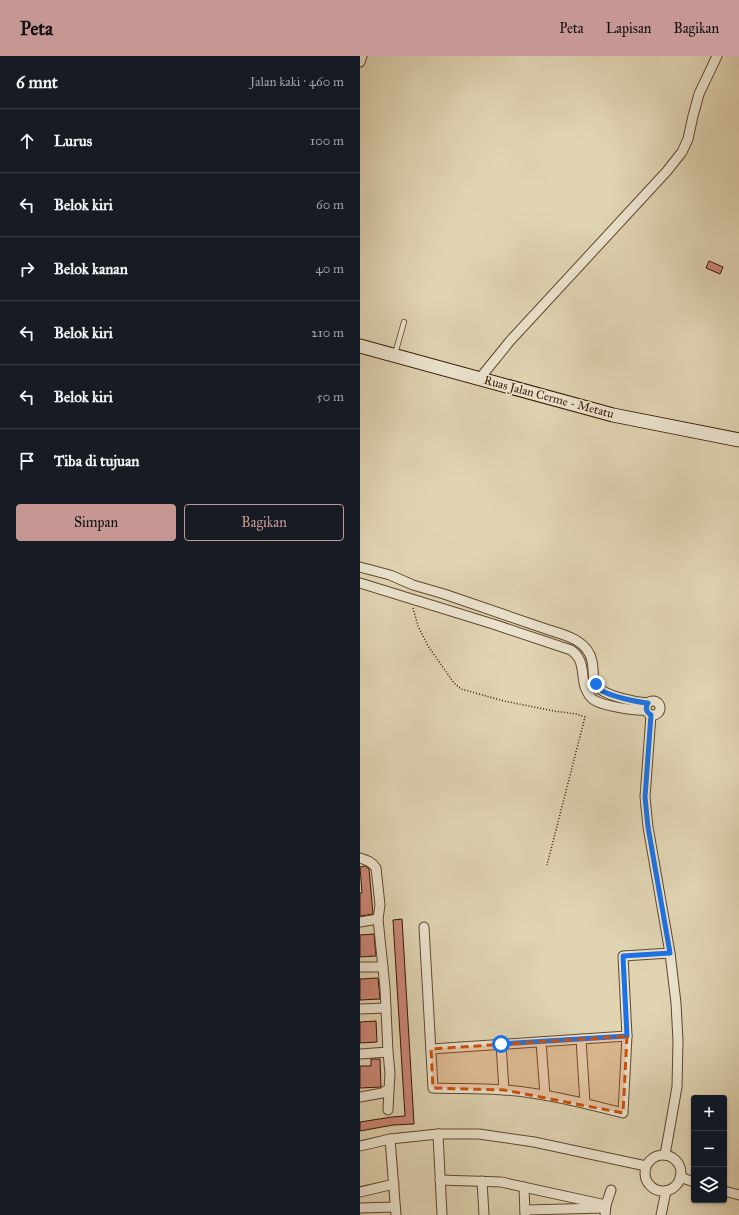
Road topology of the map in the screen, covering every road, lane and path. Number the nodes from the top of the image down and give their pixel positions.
1 (362, 56) edge
2 (717, 56) edge
3 (360, 62) edge
4 (404, 322) dead end
5 (360, 346) edge
6 (394, 356) junction
7 (480, 378) junction
8 (739, 440) edge
9 (360, 567) edge
10 (360, 583) edge
11 (413, 585) junction
12 (409, 599) junction
13 (648, 709) junction
14 (360, 858) edge
15 (547, 865) dead end
16 (378, 920) junction
17 (360, 922) edge
18 (424, 927) dead end
19 (670, 953) junction
20 (360, 967) edge
21 (383, 967) junction
22 (386, 1008) junction
23 (360, 1009) edge
24 (627, 1036) junction
25 (581, 1039) junction
26 (541, 1042) junction
27 (501, 1044) junction
28 (431, 1049) junction
29 (388, 1052) junction
30 (360, 1054) edge
31 (390, 1089) junction
32 (504, 1090) junction
33 (545, 1095) junction
34 (360, 1096) edge
35 (584, 1103) junction
36 (388, 1110) dead end
37 (438, 1134) junction
38 (390, 1139) junction
39 (360, 1146) edge
40 (665, 1155) junction
41 (646, 1166) junction
42 (680, 1177) junction
43 (440, 1180) junction
44 (482, 1181) junction
45 (691, 1181) edge
46 (394, 1184) junction
47 (524, 1187) junction
48 (611, 1190) dead end
49 (666, 1191) junction
50 (360, 1192) edge
51 (727, 1192) edge
52 (739, 1195) edge
53 (360, 1208) edge
54 (606, 1209) edge
55 (396, 1211) edge
56 (525, 1212) edge
57 (442, 1215) edge
58 (484, 1215) edge
59 (661, 1215) edge

1 - 3 street
2 - 7 street
4 - 6 lane
5 - 6 main road, Ruas Jalan Cerme - Metatu
6 - 7 main road, Ruas Jalan Cerme - Metatu
7 - 8 main road, Ruas Jalan Cerme - Metatu
9 - 11 street
10 - 12 street
11 - 12 street
11 - 13 street
12 - 13 street
12 - 15 path
13 - 19 street
14 - 16 street
16 - 17 street
16 - 21 street
18 - 28 street
19 - 24 street
19 - 40 street
20 - 21 street
21 - 22 street
22 - 23 street
22 - 29 street
24 - 25 street
24 - 35 street
25 - 26 street
25 - 35 street
26 - 27 street
26 - 33 street
27 - 28 street
27 - 32 street
28 - 32 street
29 - 30 street
29 - 31 street
31 - 34 street
31 - 36 street
32 - 33 street
33 - 35 street
37 - 38 street
37 - 41 street
37 - 43 street
38 - 39 street
38 - 46 street
40 - 41 street
40 - 42 street
41 - 49 street
42 - 45 street
42 - 49 street
43 - 44 street
43 - 57 street
44 - 47 street
44 - 58 street
46 - 50 street
46 - 55 street
47 - 54 street
47 - 56 street
48 - 54 street
49 - 59 street
51 - 52 street
53 - 55 street
54 - 56 street

